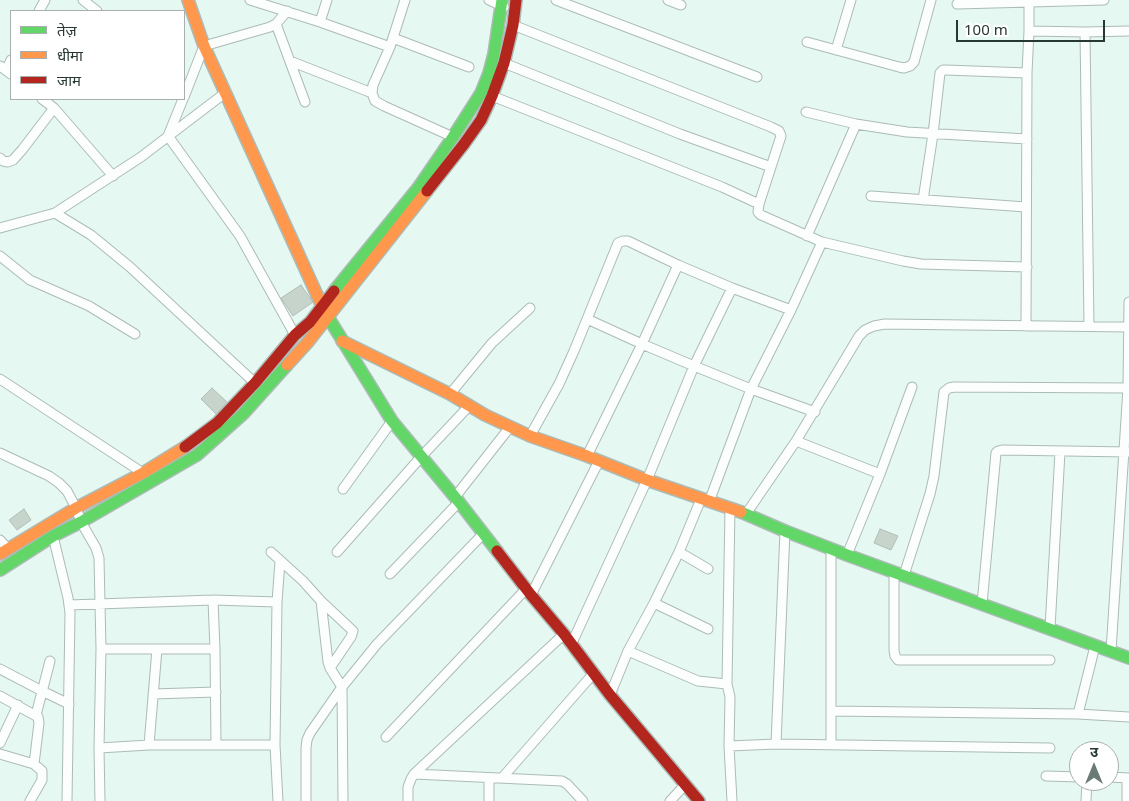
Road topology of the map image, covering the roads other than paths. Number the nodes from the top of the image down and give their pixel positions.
1 (84, 0) edge
2 (188, 0) edge
3 (250, 0) edge
4 (327, 0) edge
5 (405, 0) edge
6 (489, 0) edge
7 (556, 0) edge
8 (668, 0) edge
9 (851, 0) edge
10 (931, 0) edge
11 (1104, 0) edge
12 (1029, 1) edge
13 (502, 3) edge
14 (681, 4) dead end
15 (957, 4) dead end
16 (516, 6) edge
17 (96, 10) edge
18 (287, 11) junction
19 (320, 22) junction
20 (276, 24) junction
21 (513, 25) junction
22 (1029, 31) junction
23 (1129, 31) edge
24 (1084, 32) junction
25 (392, 42) junction
26 (807, 42) dead end
27 (204, 46) junction
28 (836, 50) junction
29 (290, 61) junction
30 (504, 63) junction
31 (469, 67) dead end
32 (1027, 73) junction
33 (757, 77) dead end
34 (372, 92) junction
35 (185, 93) edge
36 (225, 93) junction
37 (492, 96) junction
38 (43, 100) edge
39 (182, 100) edge
40 (305, 102) dead end
41 (54, 108) junction
42 (806, 112) dead end
43 (856, 124) junction
44 (933, 134) junction
45 (168, 136) junction
46 (453, 137) junction
47 (1027, 139) junction
48 (0, 158) edge
49 (771, 166) junction
50 (112, 176) junction
51 (871, 196) dead end
52 (923, 200) junction
53 (759, 204) junction
54 (1026, 207) junction
55 (55, 213) junction
56 (0, 228) edge
57 (807, 236) junction
58 (822, 242) junction
59 (0, 256) edge
60 (678, 265) junction
61 (1027, 267) junction
62 (732, 288) junction
63 (1129, 302) edge
64 (322, 306) junction
65 (530, 308) dead end
66 (791, 310) junction
67 (329, 317) junction
68 (587, 319) junction
69 (1026, 326) junction
70 (1090, 326) junction
71 (1129, 327) edge
72 (136, 334) dead end
73 (295, 336) junction
74 (342, 341) junction
75 (642, 344) junction
76 (694, 366) junction
77 (0, 379) edge
78 (255, 383) junction
79 (912, 387) dead end
80 (1129, 388) edge
81 (751, 389) junction
82 (450, 394) junction
83 (469, 406) junction
84 (815, 412) junction
85 (392, 421) junction
86 (510, 427) junction
87 (530, 436) junction
88 (796, 442) junction
89 (1060, 452) junction
90 (1126, 452) edge
91 (0, 453) edge
92 (587, 456) junction
93 (421, 457) junction
94 (599, 461) junction
95 (143, 473) junction
96 (880, 474) junction
97 (647, 480) junction
98 (343, 489) dead end
99 (457, 499) junction
100 (705, 500) junction
101 (76, 508) junction
102 (730, 508) junction
103 (746, 514) junction
104 (82, 522) junction
105 (785, 531) junction
106 (483, 534) junction
107 (53, 536) junction
108 (0, 540) edge
109 (831, 548) junction
110 (4, 551) edge
111 (271, 552) dead end
112 (337, 552) dead end
113 (678, 552) junction
114 (846, 554) junction
115 (280, 561) junction
116 (708, 569) dead end
117 (0, 570) edge
118 (390, 574) dead end
119 (899, 574) junction
120 (529, 592) junction
121 (213, 600) junction
122 (321, 601) junction
123 (277, 602) junction
124 (654, 603) junction
125 (100, 604) junction
126 (982, 604) junction
127 (69, 605) junction
128 (1050, 628) junction
129 (708, 629) dead end
130 (564, 634) junction
131 (571, 645) junction
132 (1094, 646) junction
133 (101, 649) junction
134 (157, 649) junction
135 (215, 649) junction
136 (628, 651) junction
137 (1111, 651) junction
138 (1129, 658) edge
139 (1050, 660) dead end
140 (50, 661) dead end
141 (330, 668) junction
142 (0, 669) edge
143 (593, 674) junction
144 (727, 684) junction
145 (342, 687) junction
146 (42, 691) junction
147 (216, 692) junction
148 (153, 694) junction
149 (0, 696) edge
150 (610, 696) junction
151 (69, 704) junction
152 (18, 705) junction
153 (831, 711) junction
154 (1078, 714) junction
155 (36, 715) junction
156 (1129, 717) edge
157 (386, 737) dead end
158 (0, 743) edge
159 (776, 744) junction
160 (148, 745) junction
161 (216, 745) junction
162 (275, 745) junction
163 (831, 745) junction
164 (729, 746) junction
165 (100, 748) junction
166 (1050, 748) dead end
167 (0, 754) edge
168 (34, 764) junction
169 (414, 774) junction
170 (1046, 776) dead end
171 (1069, 777) edge
172 (490, 778) junction
173 (502, 778) junction
174 (1128, 778) edge
175 (685, 785) junction
176 (30, 801) edge
177 (67, 801) edge
178 (100, 801) edge
179 (278, 801) edge
180 (306, 801) edge
181 (343, 801) edge
182 (408, 801) edge
183 (489, 801) edge
184 (582, 801) edge
185 (670, 801) edge
186 (699, 801) edge
187 (732, 801) edge
188 (1127, 801) edge

1 - 17 street
2 - 27 street
3 - 18 street
4 - 19 street
5 - 25 street
6 - 13 street
7 - 33 street
8 - 14 street
9 - 28 street
10 - 28 street
11 - 12 street
12 - 15 street
12 - 22 street
13 - 16 street
13 - 46 street
16 - 21 street
18 - 19 street
18 - 20 street
19 - 25 street
20 - 27 street
20 - 29 street
21 - 30 street
21 - 49 street
22 - 24 street
22 - 32 street
23 - 24 street
24 - 70 street
25 - 31 street
25 - 34 street
26 - 28 street
27 - 35 street
27 - 36 street
29 - 34 street
29 - 40 street
30 - 37 street
30 - 49 street
32 - 44 street
32 - 47 street
34 - 46 street
36 - 45 street
36 - 64 street
37 - 53 street
37 - 67 street
38 - 41 street
39 - 45 street
41 - 48 street
41 - 50 street
42 - 43 street
43 - 44 street
43 - 57 street
44 - 47 street
44 - 52 street
45 - 50 street
45 - 73 street
46 - 64 street
47 - 54 street
49 - 53 street
50 - 55 street
51 - 52 street
52 - 54 street
53 - 57 street
54 - 61 street
55 - 56 street
55 - 78 street
57 - 58 street
58 - 61 street
58 - 66 street
59 - 72 street
60 - 62 street
60 - 68 street
60 - 75 street
61 - 69 street
62 - 66 street
62 - 76 street
63 - 71 street
64 - 67 street
64 - 73 street
65 - 82 street
66 - 81 street
67 - 74 street
67 - 104 street
68 - 75 street
68 - 87 street
69 - 70 street
69 - 84 street
70 - 71 street
71 - 80 street
73 - 78 street
74 - 82 street
74 - 85 street
75 - 76 street
75 - 92 street
76 - 81 street
76 - 97 street
77 - 95 street
78 - 95 street
79 - 96 street
80 - 90 street
80 - 119 street
81 - 84 street
81 - 100 street
82 - 83 street
83 - 86 street
83 - 93 street
84 - 88 street
85 - 93 street
85 - 98 street
86 - 87 street
86 - 99 street
87 - 92 street
88 - 96 street
88 - 103 street
89 - 90 street
89 - 126 street
89 - 128 street
90 - 137 street
91 - 101 street
92 - 94 street
93 - 99 street
93 - 112 street
94 - 97 street
94 - 120 street
95 - 101 street
96 - 114 street
97 - 100 street
97 - 131 street
99 - 106 street
99 - 118 street
100 - 102 street
100 - 113 street
101 - 104 street
101 - 110 street
102 - 103 street
102 - 144 street
103 - 105 street
104 - 107 street
104 - 125 street
105 - 109 street
105 - 159 street
106 - 120 street
106 - 145 street
107 - 117 street
107 - 127 street
108 - 110 street
109 - 114 street
109 - 153 street
111 - 115 street
113 - 116 street
113 - 124 street
114 - 119 street
115 - 122 street
115 - 123 street
119 - 126 street
119 - 139 street
120 - 130 street
120 - 157 street
121 - 123 street
121 - 125 street
121 - 135 street
122 - 141 street
122 - 141 street
123 - 162 street
124 - 129 street
124 - 136 street
125 - 127 street
125 - 133 street
126 - 128 street
127 - 151 street
128 - 132 street
130 - 131 street
130 - 169 street
131 - 143 street
132 - 137 street
132 - 154 street
133 - 134 street
133 - 165 street
134 - 135 street
134 - 148 street
135 - 147 street
136 - 144 street
136 - 150 street
137 - 138 street
140 - 146 street
141 - 145 street
142 - 146 street
143 - 150 street
143 - 173 street
144 - 164 street
145 - 180 street
145 - 181 street
146 - 151 street
146 - 155 street
147 - 148 street
147 - 161 street
148 - 160 street
149 - 152 street
150 - 175 street
151 - 177 street
152 - 155 street
152 - 158 street
153 - 154 street
153 - 163 street
154 - 156 street
155 - 168 street
159 - 163 street
159 - 164 street
160 - 161 street
160 - 165 street
161 - 162 street
162 - 179 street
163 - 166 street
164 - 187 street
165 - 178 street
167 - 168 street
168 - 176 street
169 - 172 street
169 - 182 street
170 - 171 street
172 - 173 street
172 - 183 street
173 - 184 street
174 - 188 street
175 - 185 street
175 - 186 street

